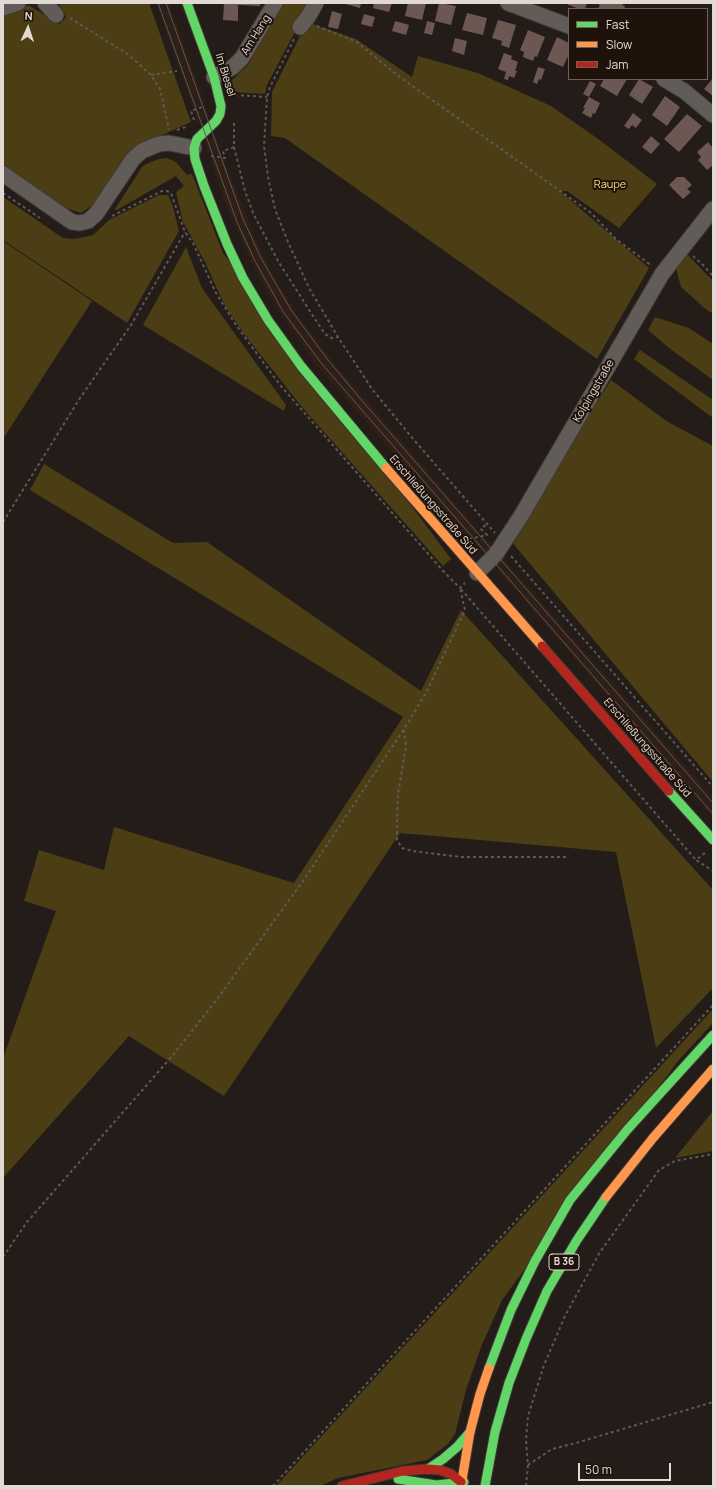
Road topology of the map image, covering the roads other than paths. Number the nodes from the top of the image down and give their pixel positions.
1 (18, 3) edge
2 (45, 3) edge
3 (187, 3) edge
4 (276, 3) edge
5 (316, 3) edge
6 (508, 3) edge
7 (3, 8) edge
8 (56, 15) road end
9 (302, 23) road end
10 (568, 26) edge
11 (214, 77) junction
12 (666, 80) edge
13 (713, 115) edge
14 (200, 152) junction
15 (3, 174) edge
16 (713, 209) edge
17 (476, 573) junction
18 (713, 840) edge
19 (713, 1035) edge
20 (713, 1069) edge
21 (470, 1432) junction
22 (428, 1469) junction
23 (382, 1476) junction
24 (461, 1484) edge
25 (342, 1486) edge
26 (485, 1486) edge

1 - 7 street
2 - 8 street
3 - 11 street, Im Biesel
4 - 11 street, Am Hang
5 - 9 street
6 - 10 street
11 - 14 street, Im Biesel
12 - 13 street
14 - 15 street
14 - 17 street, Erschließungsstraße Süd
16 - 17 street, Kolpingstraße
17 - 18 street, Erschließungsstraße Süd
19 - 21 street, B 36
20 - 26 street, B 36
21 - 22 street
21 - 24 street, B 36
22 - 23 street
22 - 24 street
23 - 24 street
23 - 25 street
24 - 26 street

